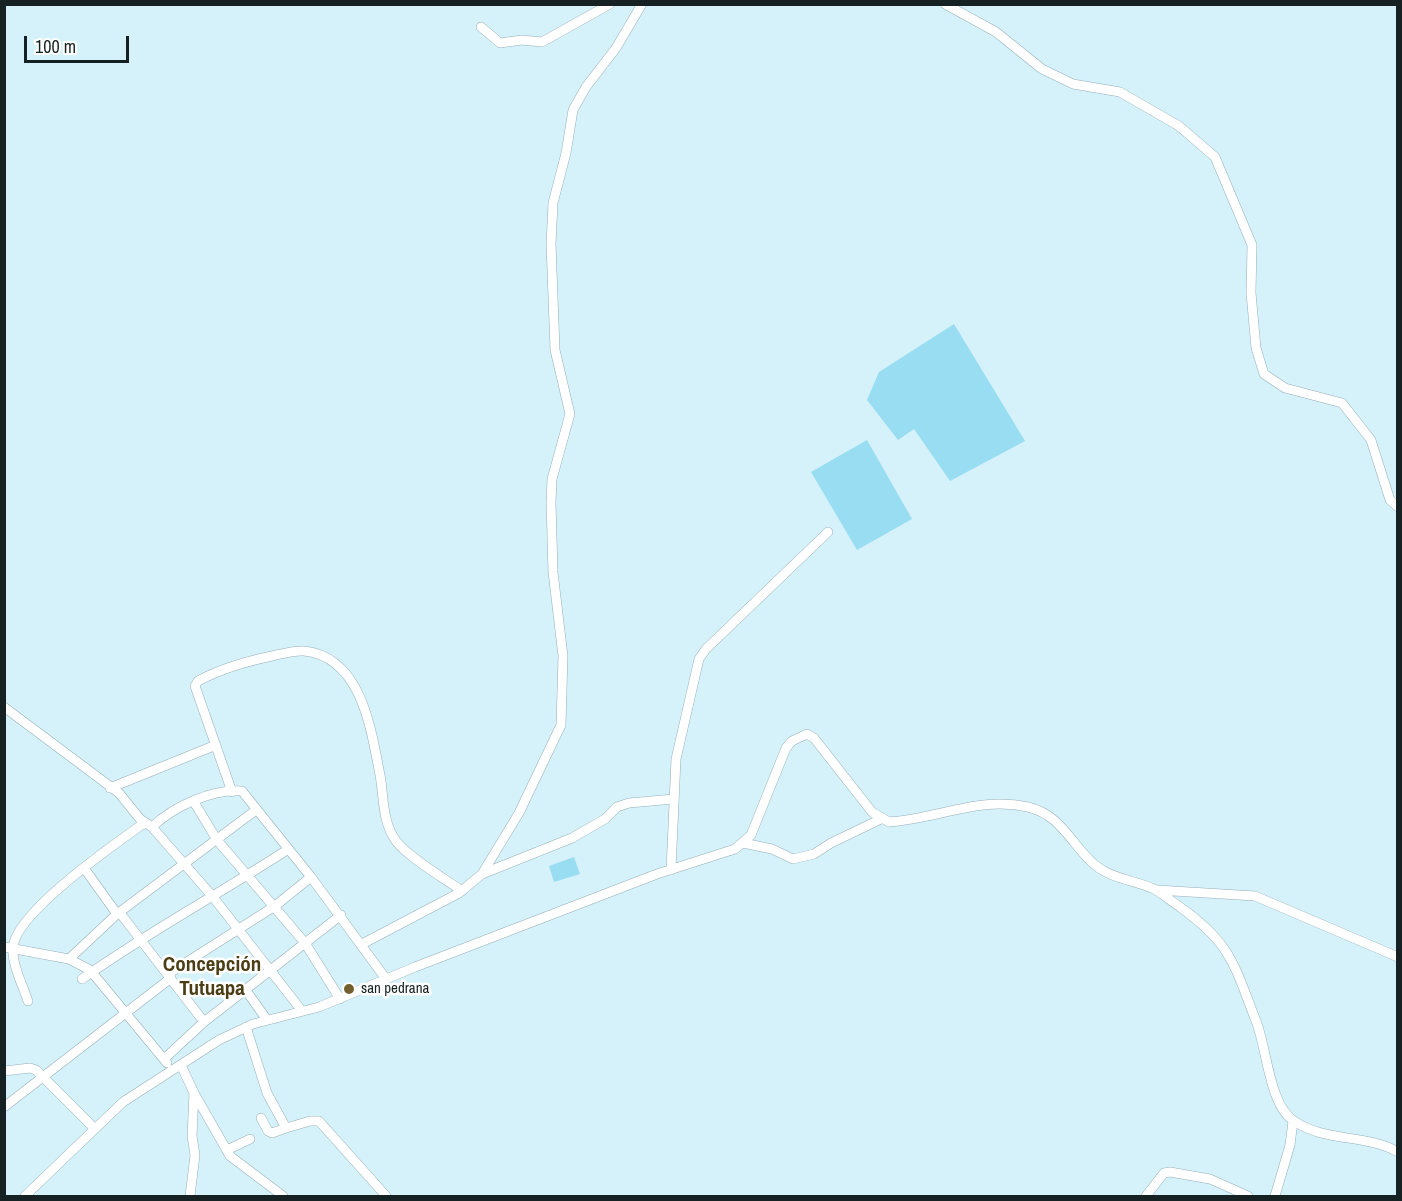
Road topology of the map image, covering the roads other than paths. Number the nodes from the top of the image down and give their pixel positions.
1 (610, 4) edge
2 (642, 4) edge
3 (945, 4) edge
4 (481, 27) dead end
5 (1398, 507) edge
6 (828, 532) dead end
7 (4, 707) edge
8 (216, 745) junction
9 (110, 788) junction
10 (232, 792) junction
11 (674, 799) junction
12 (194, 802) junction
13 (256, 810) junction
14 (881, 819) junction
15 (149, 825) junction
16 (217, 840) junction
17 (743, 843) junction
18 (287, 850) junction
19 (186, 864) junction
20 (84, 868) junction
21 (671, 870) junction
22 (248, 874) junction
23 (482, 874) junction
24 (311, 877) junction
25 (1154, 889) junction
26 (462, 891) junction
27 (213, 897) junction
28 (275, 906) junction
29 (117, 914) junction
30 (340, 915) junction
31 (239, 929) junction
32 (140, 939) junction
33 (305, 943) junction
34 (362, 944) junction
35 (9, 947) edge
36 (1398, 957) edge
37 (69, 959) junction
38 (270, 970) junction
39 (93, 972) junction
40 (170, 976) junction
41 (82, 979) dead end
42 (386, 979) junction
43 (245, 989) junction
44 (340, 999) junction
45 (28, 1001) dead end
46 (302, 1011) junction
47 (126, 1013) junction
48 (267, 1020) junction
49 (204, 1022) junction
50 (246, 1027) junction
51 (164, 1059) junction
52 (177, 1067) junction
53 (4, 1071) edge
54 (44, 1079) junction
55 (194, 1093) junction
56 (4, 1107) edge
57 (261, 1118) dead end
58 (1293, 1121) junction
59 (94, 1128) junction
60 (286, 1128) junction
61 (250, 1139) dead end
62 (227, 1150) junction
63 (1398, 1152) edge
64 (25, 1197) edge
65 (190, 1197) edge
66 (283, 1197) edge
67 (386, 1197) edge
68 (1146, 1197) edge
69 (1248, 1197) edge
70 (1275, 1197) edge

1 - 4 street
2 - 23 street
3 - 5 street
6 - 11 street
7 - 9 street
8 - 9 street
8 - 10 street
8 - 26 street
9 - 15 street
10 - 12 street
10 - 13 street
11 - 21 street
11 - 23 street
12 - 15 street
12 - 16 street
13 - 16 street
13 - 18 street
14 - 17 street
14 - 17 street
14 - 25 street
15 - 19 street
15 - 20 street
16 - 19 street
16 - 22 street
17 - 21 street
18 - 22 street
18 - 24 street
19 - 27 street
19 - 29 street
20 - 29 street
20 - 35 street
21 - 42 street
22 - 27 street
22 - 28 street
23 - 26 street
24 - 28 street
24 - 30 street
25 - 36 street
25 - 58 street
26 - 34 street
27 - 31 street
27 - 32 street
28 - 31 street
28 - 33 street
29 - 32 street
29 - 37 street
30 - 33 street
30 - 34 street
31 - 38 street
31 - 40 street
32 - 39 street
32 - 40 street
33 - 38 street
33 - 44 street
34 - 42 street
35 - 37 street
35 - 45 street
37 - 39 street
38 - 43 street
38 - 46 street
39 - 41 street
39 - 47 street
40 - 47 street
40 - 49 street
42 - 44 street
43 - 48 street
43 - 49 street
44 - 46 street
46 - 48 street
47 - 51 street
47 - 54 street
48 - 50 street
49 - 51 street
50 - 52 street
50 - 60 street
51 - 52 street
52 - 55 street
52 - 59 street
53 - 54 street
54 - 56 street
54 - 59 street
55 - 62 street
55 - 65 street
57 - 60 street
58 - 63 street
58 - 70 street
59 - 64 street
60 - 67 street
61 - 62 street
62 - 66 street
68 - 69 street

